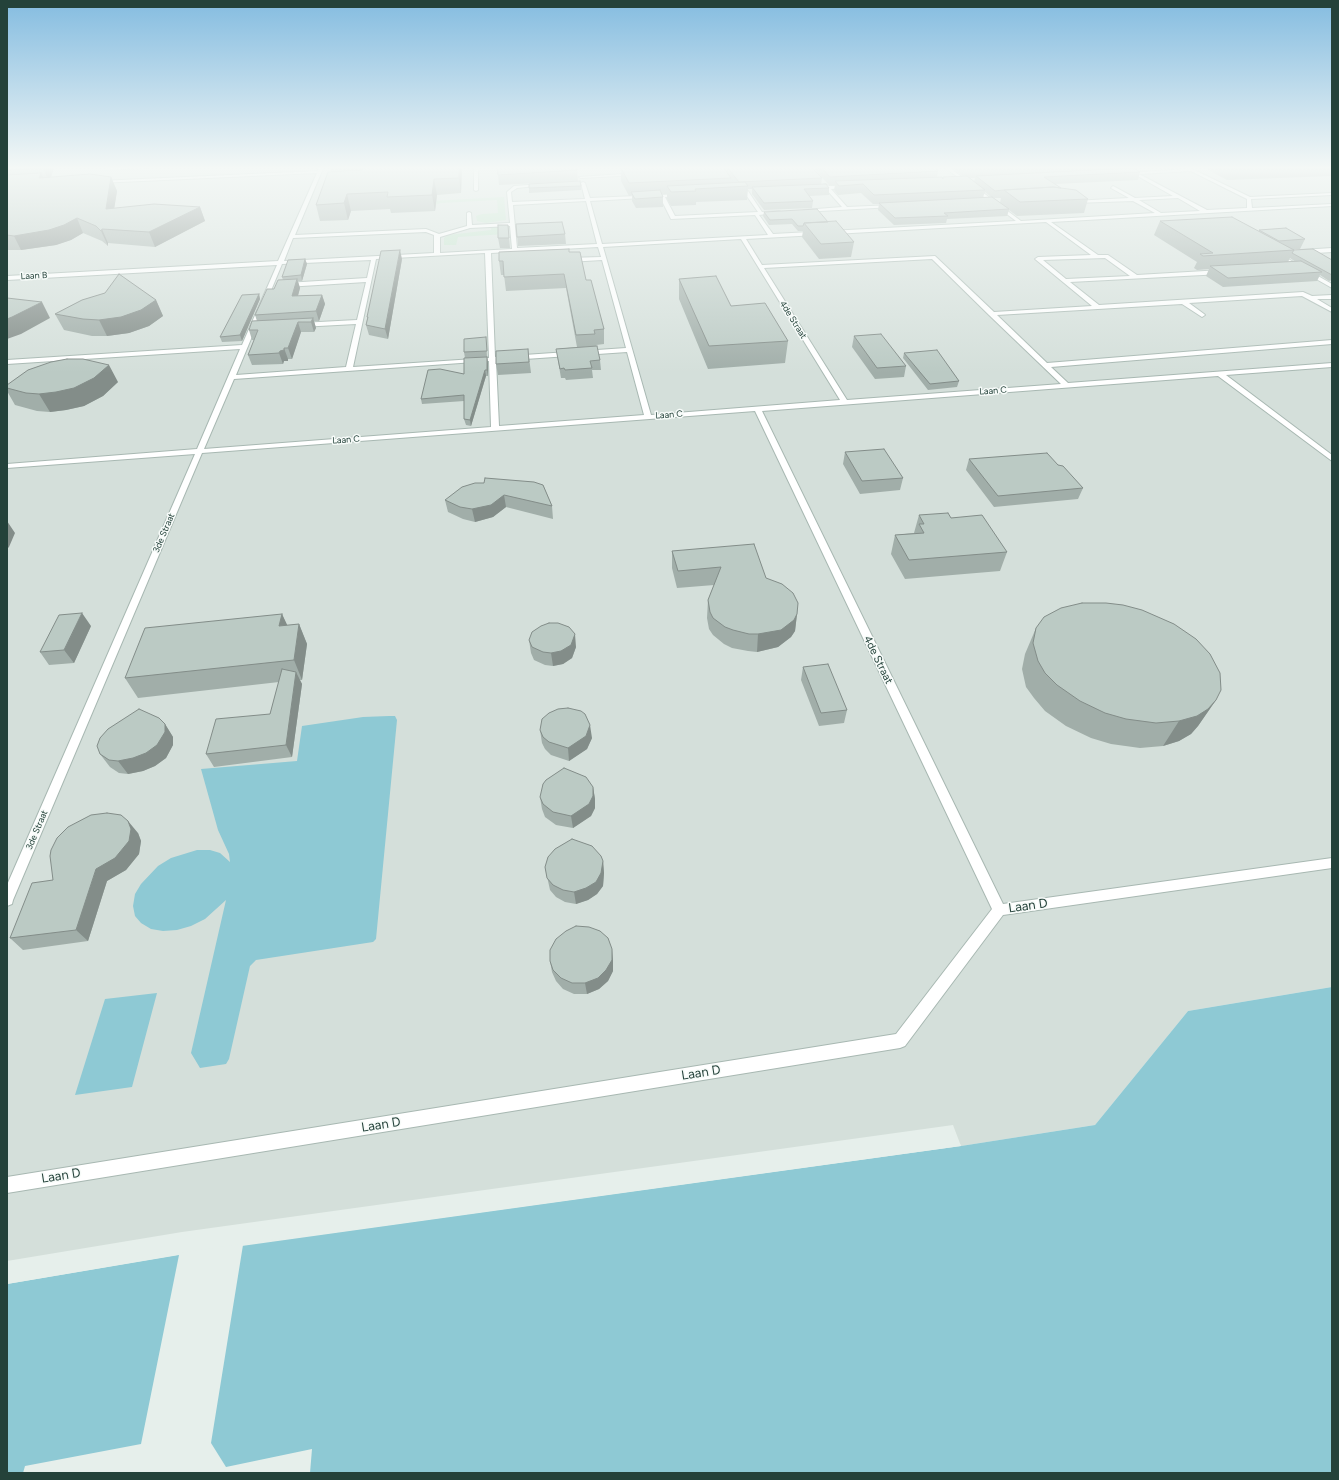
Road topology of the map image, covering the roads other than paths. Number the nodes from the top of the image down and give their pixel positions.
1 (326, 235) edge
2 (440, 235) edge
3 (513, 235) edge
4 (597, 235) edge
5 (789, 235) edge
6 (1067, 235) edge
7 (437, 236) joint
8 (772, 236) joint
9 (291, 237) joint
10 (742, 238) junction
11 (600, 245) junction
12 (514, 250) junction
13 (1267, 250) edge
14 (1332, 250) edge
15 (488, 251) junction
16 (1293, 252) edge
17 (1274, 253) junction
18 (1287, 253) edge
19 (437, 254) junction
20 (1096, 256) junction
21 (374, 258) junction
22 (603, 258) junction
23 (565, 260) edge
24 (280, 263) junction
25 (489, 264) junction
26 (496, 264) dead end
27 (760, 267) junction
28 (1298, 267) junction
29 (1291, 268) edge
30 (1229, 271) edge
31 (1136, 277) junction
32 (7, 278) edge
33 (369, 280) junction
34 (1065, 281) junction
35 (276, 286) junction
36 (1332, 286) edge
37 (1332, 297) edge
38 (1312, 298) junction
39 (1182, 301) junction
40 (1097, 307) junction
41 (1332, 310) edge
42 (991, 314) junction
43 (1202, 316) dead end
44 (359, 322) junction
45 (291, 326) edge
46 (1332, 342) edge
47 (244, 347) junction
48 (629, 350) junction
49 (492, 360) junction
50 (7, 362) edge
51 (1045, 365) junction
52 (1332, 365) edge
53 (349, 369) junction
54 (1220, 374) junction
55 (231, 377) junction
56 (1066, 385) junction
57 (845, 402) junction
58 (758, 409) junction
59 (648, 417) junction
60 (494, 429) junction
61 (199, 451) junction
62 (1332, 459) edge
63 (7, 466) edge
64 (1332, 863) edge
65 (7, 900) edge
66 (999, 910) junction
67 (7, 1185) edge

1 - 9 lane
2 - 7 lane
3 - 12 lane
4 - 11 lane
5 - 8 lane, Laan B
6 - 20 lane
7 - 19 lane
8 - 10 lane, Laan B
9 - 24 lane, 3de Straat
10 - 11 lane, Laan B
10 - 27 lane, 4de Straat
11 - 12 lane, Laan B
11 - 22 lane
12 - 15 lane, Laan B
13 - 17 lane
14 - 16 lane
15 - 19 lane, Laan B
15 - 25 lane
17 - 18 lane
17 - 28 lane
19 - 21 lane, Laan B
20 - 31 lane
20 - 34 lane
21 - 24 lane, Laan B
21 - 33 lane
22 - 23 lane
22 - 48 lane
24 - 32 lane, Laan B
24 - 35 lane, 3de Straat
25 - 26 lane
25 - 49 lane
27 - 42 lane
27 - 57 lane, 4de Straat
28 - 29 lane
28 - 36 lane
30 - 31 lane
31 - 34 lane
33 - 35 lane
33 - 44 lane
34 - 40 lane
35 - 47 lane, 3de Straat
37 - 38 lane
38 - 39 lane
38 - 41 lane
39 - 40 lane
39 - 43 lane
40 - 42 lane
42 - 51 lane
44 - 45 lane
44 - 53 lane
46 - 51 lane
47 - 50 lane
47 - 55 lane, 3de Straat
48 - 49 lane
48 - 59 lane
49 - 53 lane
49 - 60 lane
51 - 56 lane
52 - 54 lane, Laan C
53 - 55 lane
54 - 56 lane, Laan C
54 - 62 lane
55 - 61 lane, 3de Straat
56 - 57 lane, Laan C
57 - 58 lane, Laan C
58 - 59 lane, Laan C
58 - 66 lane, 4de Straat
59 - 60 lane, Laan C
60 - 61 lane, Laan C
61 - 63 lane, Laan C
61 - 65 lane, 3de Straat
64 - 66 lane, Laan D
66 - 67 lane, Laan D

